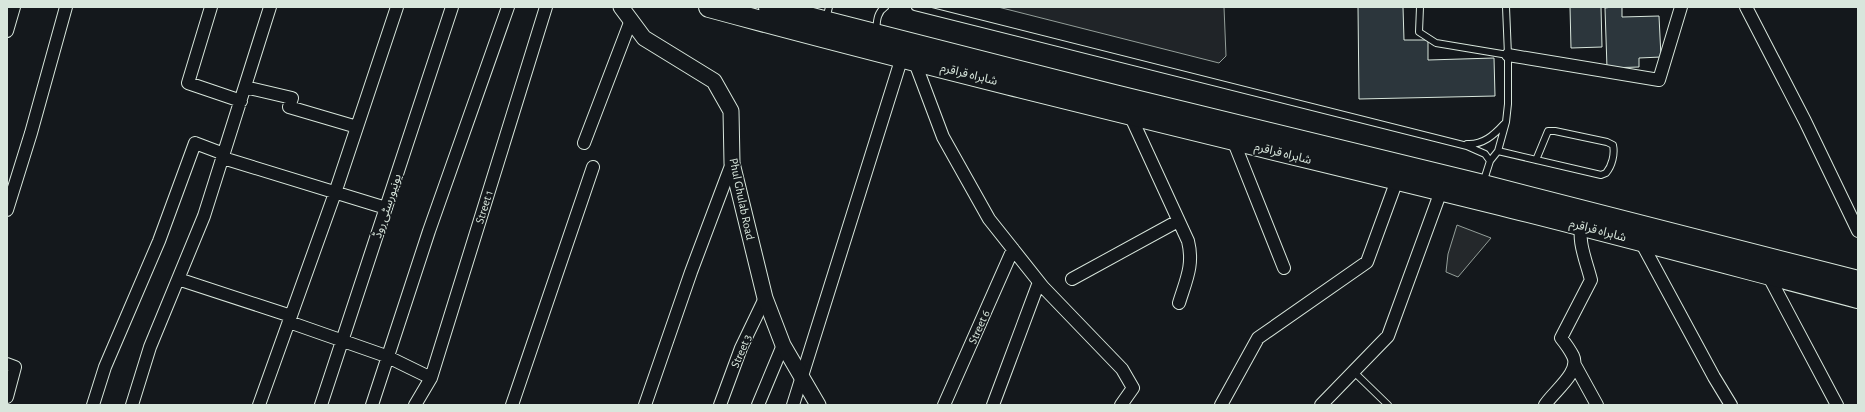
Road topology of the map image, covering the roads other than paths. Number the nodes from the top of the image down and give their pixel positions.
1 (14, 7) edge
2 (66, 7) edge
3 (212, 7) edge
4 (270, 7) edge
5 (397, 7) edge
6 (452, 7) edge
7 (508, 7) edge
8 (546, 7) edge
9 (620, 7) edge
10 (709, 7) edge
11 (768, 7) edge
12 (885, 7) edge
13 (918, 7) edge
14 (1420, 7) edge
15 (1506, 7) edge
16 (1681, 7) edge
17 (1746, 7) edge
18 (827, 14) edge
19 (631, 20) junction
20 (7, 31) edge
21 (876, 35) junction
22 (1508, 55) junction
23 (908, 59) junction
24 (245, 87) junction
25 (241, 101) junction
26 (1130, 115) junction
27 (1506, 122) junction
28 (357, 127) junction
29 (1233, 140) junction
30 (584, 143) dead end
31 (1459, 144) junction
32 (1498, 151) junction
33 (223, 156) junction
34 (1536, 160) junction
35 (1490, 161) junction
36 (732, 163) junction
37 (593, 167) dead end
38 (1397, 180) junction
39 (1441, 191) junction
40 (1480, 192) junction
41 (335, 193) junction
42 (386, 208) junction
43 (7, 210) edge
44 (1584, 218) junction
45 (1178, 221) junction
46 (1858, 231) edge
47 (1641, 242) junction
48 (1013, 249) junction
49 (1284, 268) dead end
50 (1768, 275) junction
51 (178, 279) junction
52 (1072, 279) dead end
53 (1039, 282) junction
54 (1857, 296) edge
55 (765, 298) junction
56 (1179, 302) dead end
57 (290, 319) junction
58 (343, 342) junction
59 (783, 345) junction
60 (386, 356) junction
61 (7, 364) edge
62 (1575, 365) junction
63 (1354, 372) junction
64 (431, 378) junction
65 (802, 378) junction
66 (7, 397) edge
67 (93, 405) edge
68 (132, 405) edge
69 (260, 405) edge
70 (321, 405) edge
71 (372, 405) edge
72 (416, 405) edge
73 (512, 405) edge
74 (646, 405) edge
75 (720, 405) edge
76 (758, 405) edge
77 (793, 405) edge
78 (818, 405) edge
79 (944, 405) edge
80 (993, 405) edge
81 (1121, 405) edge
82 (1221, 405) edge
83 (1322, 405) edge
84 (1388, 405) edge
85 (1546, 405) edge
86 (1597, 405) edge
87 (1731, 405) edge
88 (1837, 405) edge

1 - 20 street
2 - 43 street
3 - 25 street
4 - 24 street
5 - 28 street
6 - 42 street, یونیورسٹی روڈ
7 - 60 street
8 - 64 street, Street 1
9 - 19 street, Phul Ghulab Road
10 - 23 highway, شاہراہ قراقرم
11 - 18 highway, شاہراہ قراقرم
12 - 21 lane
13 - 31 lane
14 - 22 lane
15 - 22 lane
16 - 22 street
17 - 46 street
18 - 21 highway, شاہراہ قراقرم
19 - 30 street
19 - 36 street, Phul Ghulab Road
21 - 40 highway, شاہراہ قراقرم
22 - 27 lane
23 - 26 highway, شاہراہ قراقرم
23 - 48 street
23 - 65 street
24 - 25 street
24 - 28 street
25 - 33 street
26 - 29 highway, شاہراہ قراقرم
26 - 45 street
27 - 31 lane
27 - 32 lane
28 - 41 street
29 - 38 highway, شاہراہ قراقرم
29 - 49 street
31 - 35 lane
32 - 34 lane
32 - 35 lane
33 - 41 street
33 - 51 street
33 - 67 street
34 - 34 lane
35 - 40 lane
36 - 55 street, Phul Ghulab Road
36 - 74 street
37 - 73 street
38 - 39 highway, شاہراہ قراقرم
38 - 82 street
39 - 40 highway, شاہراہ قراقرم
39 - 63 street
40 - 44 highway, شاہراہ قراقرم
41 - 42 street
41 - 57 street
42 - 58 street, یونیورسٹی روڈ
44 - 47 highway, شاہراہ قراقرم
44 - 54 highway, شاہراہ قراقرم
44 - 62 street
45 - 52 street
45 - 56 street
47 - 50 highway, شاہراہ قراقرم
47 - 87 street
48 - 53 street
48 - 79 street, Street 6
50 - 54 highway, شاہراہ قراقرم
50 - 88 street
51 - 57 street
51 - 68 street
53 - 80 street
53 - 81 street
55 - 59 street, Phul Ghulab Road
55 - 75 street, Street 3
57 - 58 street
57 - 69 street
58 - 60 street
58 - 70 street, یونیورسٹی روڈ
59 - 65 street, Phul Ghulab Road
59 - 76 street
60 - 64 street
60 - 71 street
61 - 66 street
62 - 85 street
62 - 86 street
63 - 83 street
63 - 84 lane
64 - 72 street, Street 1
65 - 77 street
65 - 78 street, Phul Ghulab Road

